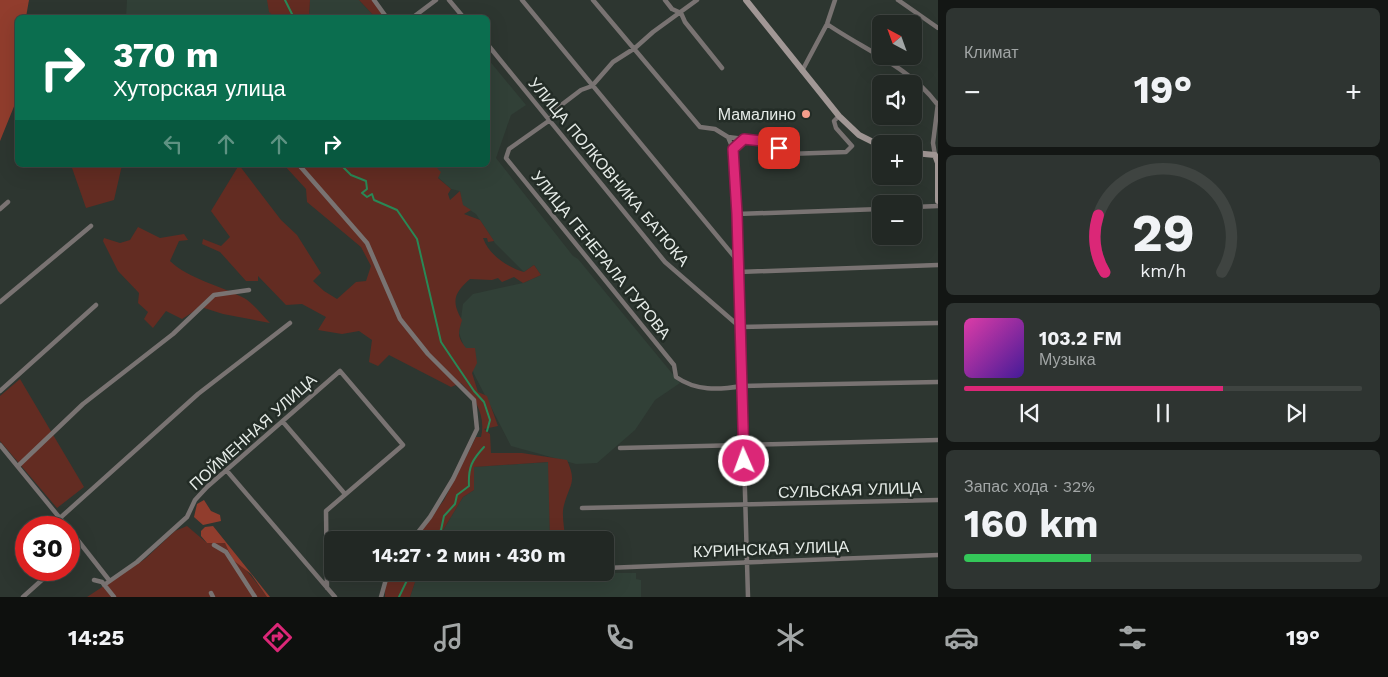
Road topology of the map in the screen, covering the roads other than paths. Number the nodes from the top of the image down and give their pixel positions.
1 (374, 0) edge
2 (436, 0) edge
3 (449, 0) edge
4 (522, 0) edge
5 (593, 0) edge
6 (665, 0) edge
7 (697, 0) edge
8 (746, 0) edge
9 (835, 0) edge
10 (898, 0) edge
11 (682, 13) junction
12 (385, 15) edge
13 (416, 15) edge
14 (462, 15) edge
15 (827, 24) junction
16 (938, 28) edge
17 (490, 47) edge
18 (635, 48) junction
19 (722, 68) dead end
20 (802, 71) junction
21 (592, 86) junction
22 (938, 104) edge
23 (839, 116) junction
24 (550, 120) junction
25 (728, 137) junction
26 (744, 139) junction
27 (872, 142) edge
28 (733, 149) junction
29 (922, 154) edge
30 (936, 154) edge
31 (301, 167) edge
32 (938, 201) edge
33 (8, 202) dead end
34 (938, 206) edge
35 (922, 207) edge
36 (0, 209) edge
37 (872, 209) edge
38 (737, 214) junction
39 (91, 226) dead end
40 (738, 261) junction
41 (938, 265) edge
42 (739, 272) junction
43 (249, 290) dead end
44 (0, 302) edge
45 (96, 305) dead end
46 (938, 322) edge
47 (290, 323) dead end
48 (740, 327) junction
49 (938, 382) edge
50 (742, 386) junction
51 (0, 391) edge
52 (283, 422) junction
53 (938, 440) edge
54 (0, 445) edge
55 (743, 446) junction
56 (620, 448) dead end
57 (18, 466) junction
58 (227, 471) junction
59 (345, 494) junction
60 (938, 500) edge
61 (745, 506) junction
62 (582, 508) dead end
63 (58, 516) edge
64 (62, 516) edge
65 (419, 531) edge
66 (80, 543) edge
67 (214, 545) dead end
68 (938, 556) edge
69 (748, 562) junction
70 (614, 568) edge
71 (94, 580) dead end
72 (109, 580) junction
73 (41, 581) edge
74 (385, 581) edge
75 (104, 585) junction
76 (327, 588) junction
77 (23, 597) edge
78 (114, 597) edge
79 (255, 597) edge
80 (335, 597) edge
81 (380, 597) edge
82 (748, 597) edge

1 - 12 street
2 - 13 street
3 - 14 street
4 - 21 street
5 - 18 street
6 - 11 street
7 - 11 street
8 - 20 main road
9 - 15 street
10 - 16 street
11 - 18 street
11 - 19 street
15 - 20 street
15 - 22 street
17 - 24 street, УЛИЦА ПОЛКОВНИКА БАТЮКА
18 - 21 street
18 - 25 street
20 - 23 main road
21 - 24 street
21 - 40 street
22 - 30 street
23 - 26 street
23 - 27 main road
24 - 48 street, УЛИЦА ПОЛКОВНИКА БАТЮКА
24 - 50 street, УЛИЦА ГЕНЕРАЛА ГУРОВА
25 - 26 street
25 - 28 street
26 - 28 street
28 - 38 street
29 - 30 main road
30 - 32 main road
31 - 65 street
33 - 36 street
34 - 35 street
37 - 38 street
38 - 40 street
39 - 44 street
40 - 42 street
41 - 42 street
42 - 48 street
43 - 57 street
45 - 51 street
46 - 48 street
47 - 64 street
48 - 50 street
49 - 50 street
50 - 55 street
52 - 58 street, ПОЙМЕННАЯ УЛИЦА
52 - 59 street
52 - 59 street, ПОЙМЕННАЯ УЛИЦА
53 - 55 street
54 - 57 street
55 - 56 street
55 - 61 street
57 - 63 street
58 - 72 street, ПОЙМЕННАЯ УЛИЦА
58 - 76 street
59 - 76 street
60 - 61 street, СУЛЬСКАЯ УЛИЦА
61 - 62 street, СУЛЬСКАЯ УЛИЦА
61 - 69 street
66 - 72 street
67 - 79 street
68 - 69 street, КУРИНСКАЯ УЛИЦА
69 - 70 street, КУРИНСКАЯ УЛИЦА
69 - 82 street
71 - 75 street
72 - 75 street, ПОЙМЕННАЯ УЛИЦА
73 - 77 street
74 - 81 street
75 - 78 street
76 - 80 street

